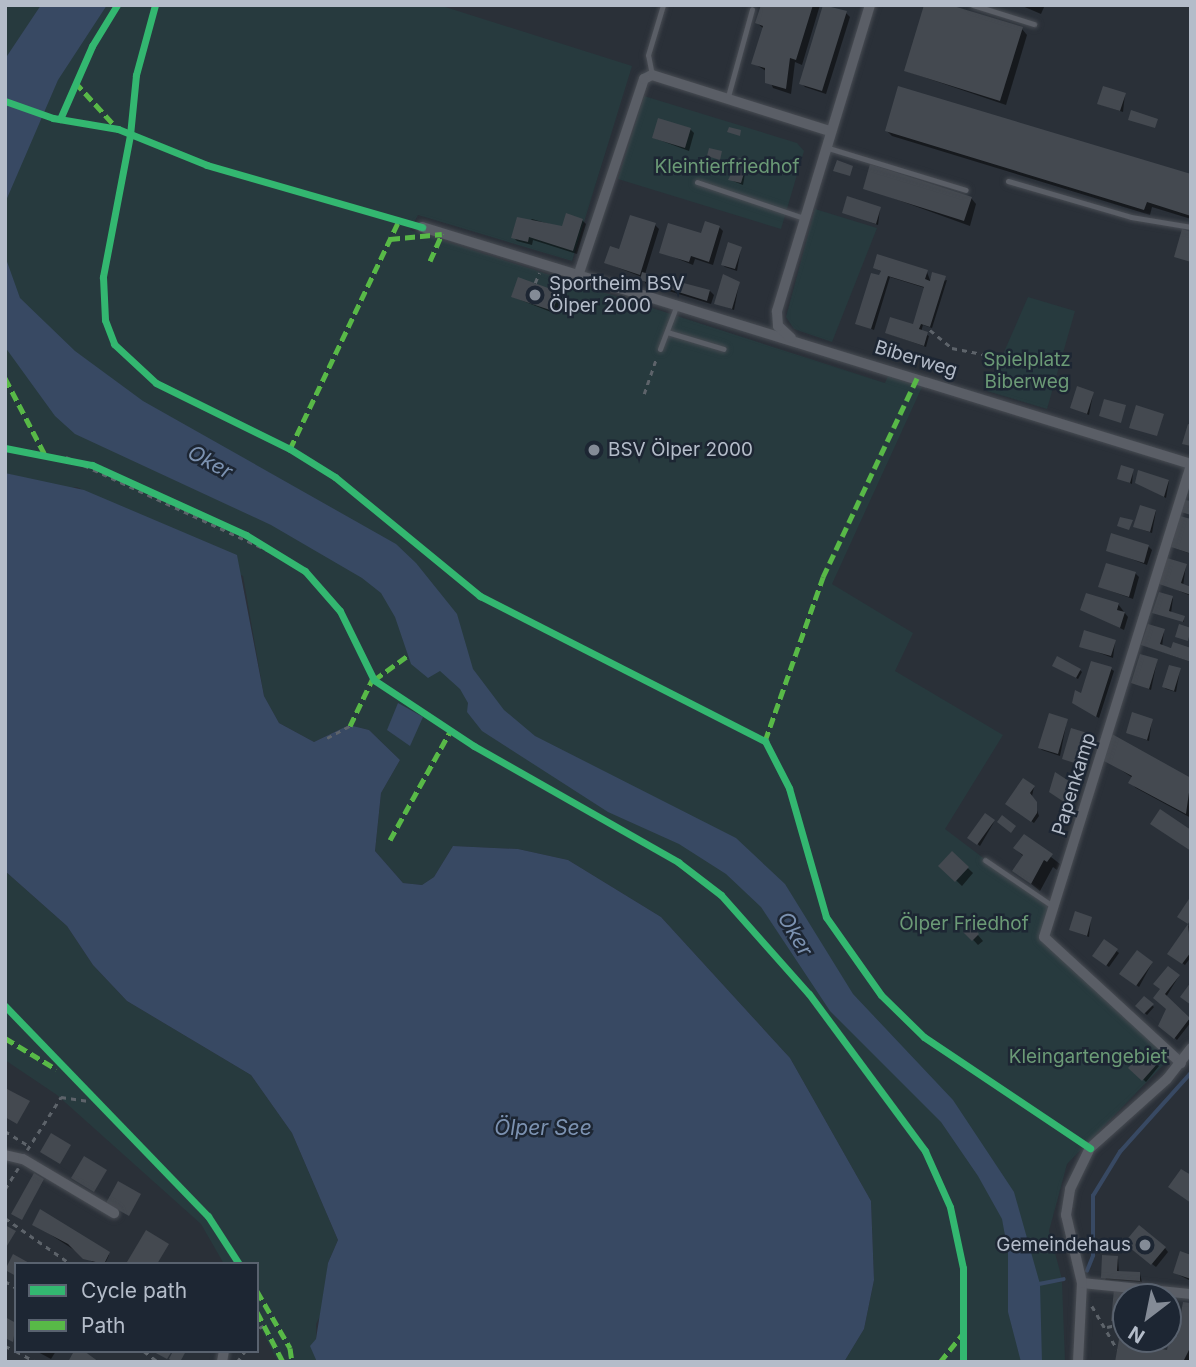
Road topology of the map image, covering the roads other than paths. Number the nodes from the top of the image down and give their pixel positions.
1 (663, 5) edge
2 (870, 5) edge
3 (973, 5) edge
4 (752, 9) dead end
5 (1034, 24) dead end
6 (652, 75) junction
7 (727, 100) junction
8 (830, 131) junction
9 (825, 147) junction
10 (697, 181) dead end
11 (1008, 181) dead end
12 (966, 190) dead end
13 (804, 218) junction
14 (422, 227) dead end
15 (1191, 227) edge
16 (578, 276) junction
17 (676, 307) junction
18 (667, 331) junction
19 (791, 338) junction
20 (660, 349) dead end
21 (724, 349) dead end
22 (1191, 464) edge
23 (985, 860) dead end
24 (1054, 907) junction
25 (1191, 1048) edge
26 (1181, 1063) junction
27 (9, 1157) edge
28 (5, 1171) edge
29 (114, 1213) dead end
30 (1082, 1283) junction
31 (1191, 1294) edge
32 (1078, 1362) edge

1 - 6 lane
2 - 8 street
3 - 5 lane
4 - 7 lane
6 - 7 street
6 - 16 street
7 - 8 street
8 - 9 street
9 - 12 lane
9 - 13 street
10 - 13 lane
11 - 15 lane
13 - 19 street
14 - 16 street, Biberweg
16 - 17 street, Biberweg
17 - 18 lane
17 - 19 street, Biberweg
18 - 20 lane
18 - 21 lane
19 - 22 street, Biberweg
22 - 24 street, Papenkamp
23 - 24 lane
24 - 26 street, Papenkamp
25 - 26 street
26 - 30 street
27 - 28 street
27 - 29 street
30 - 31 street
30 - 32 street

